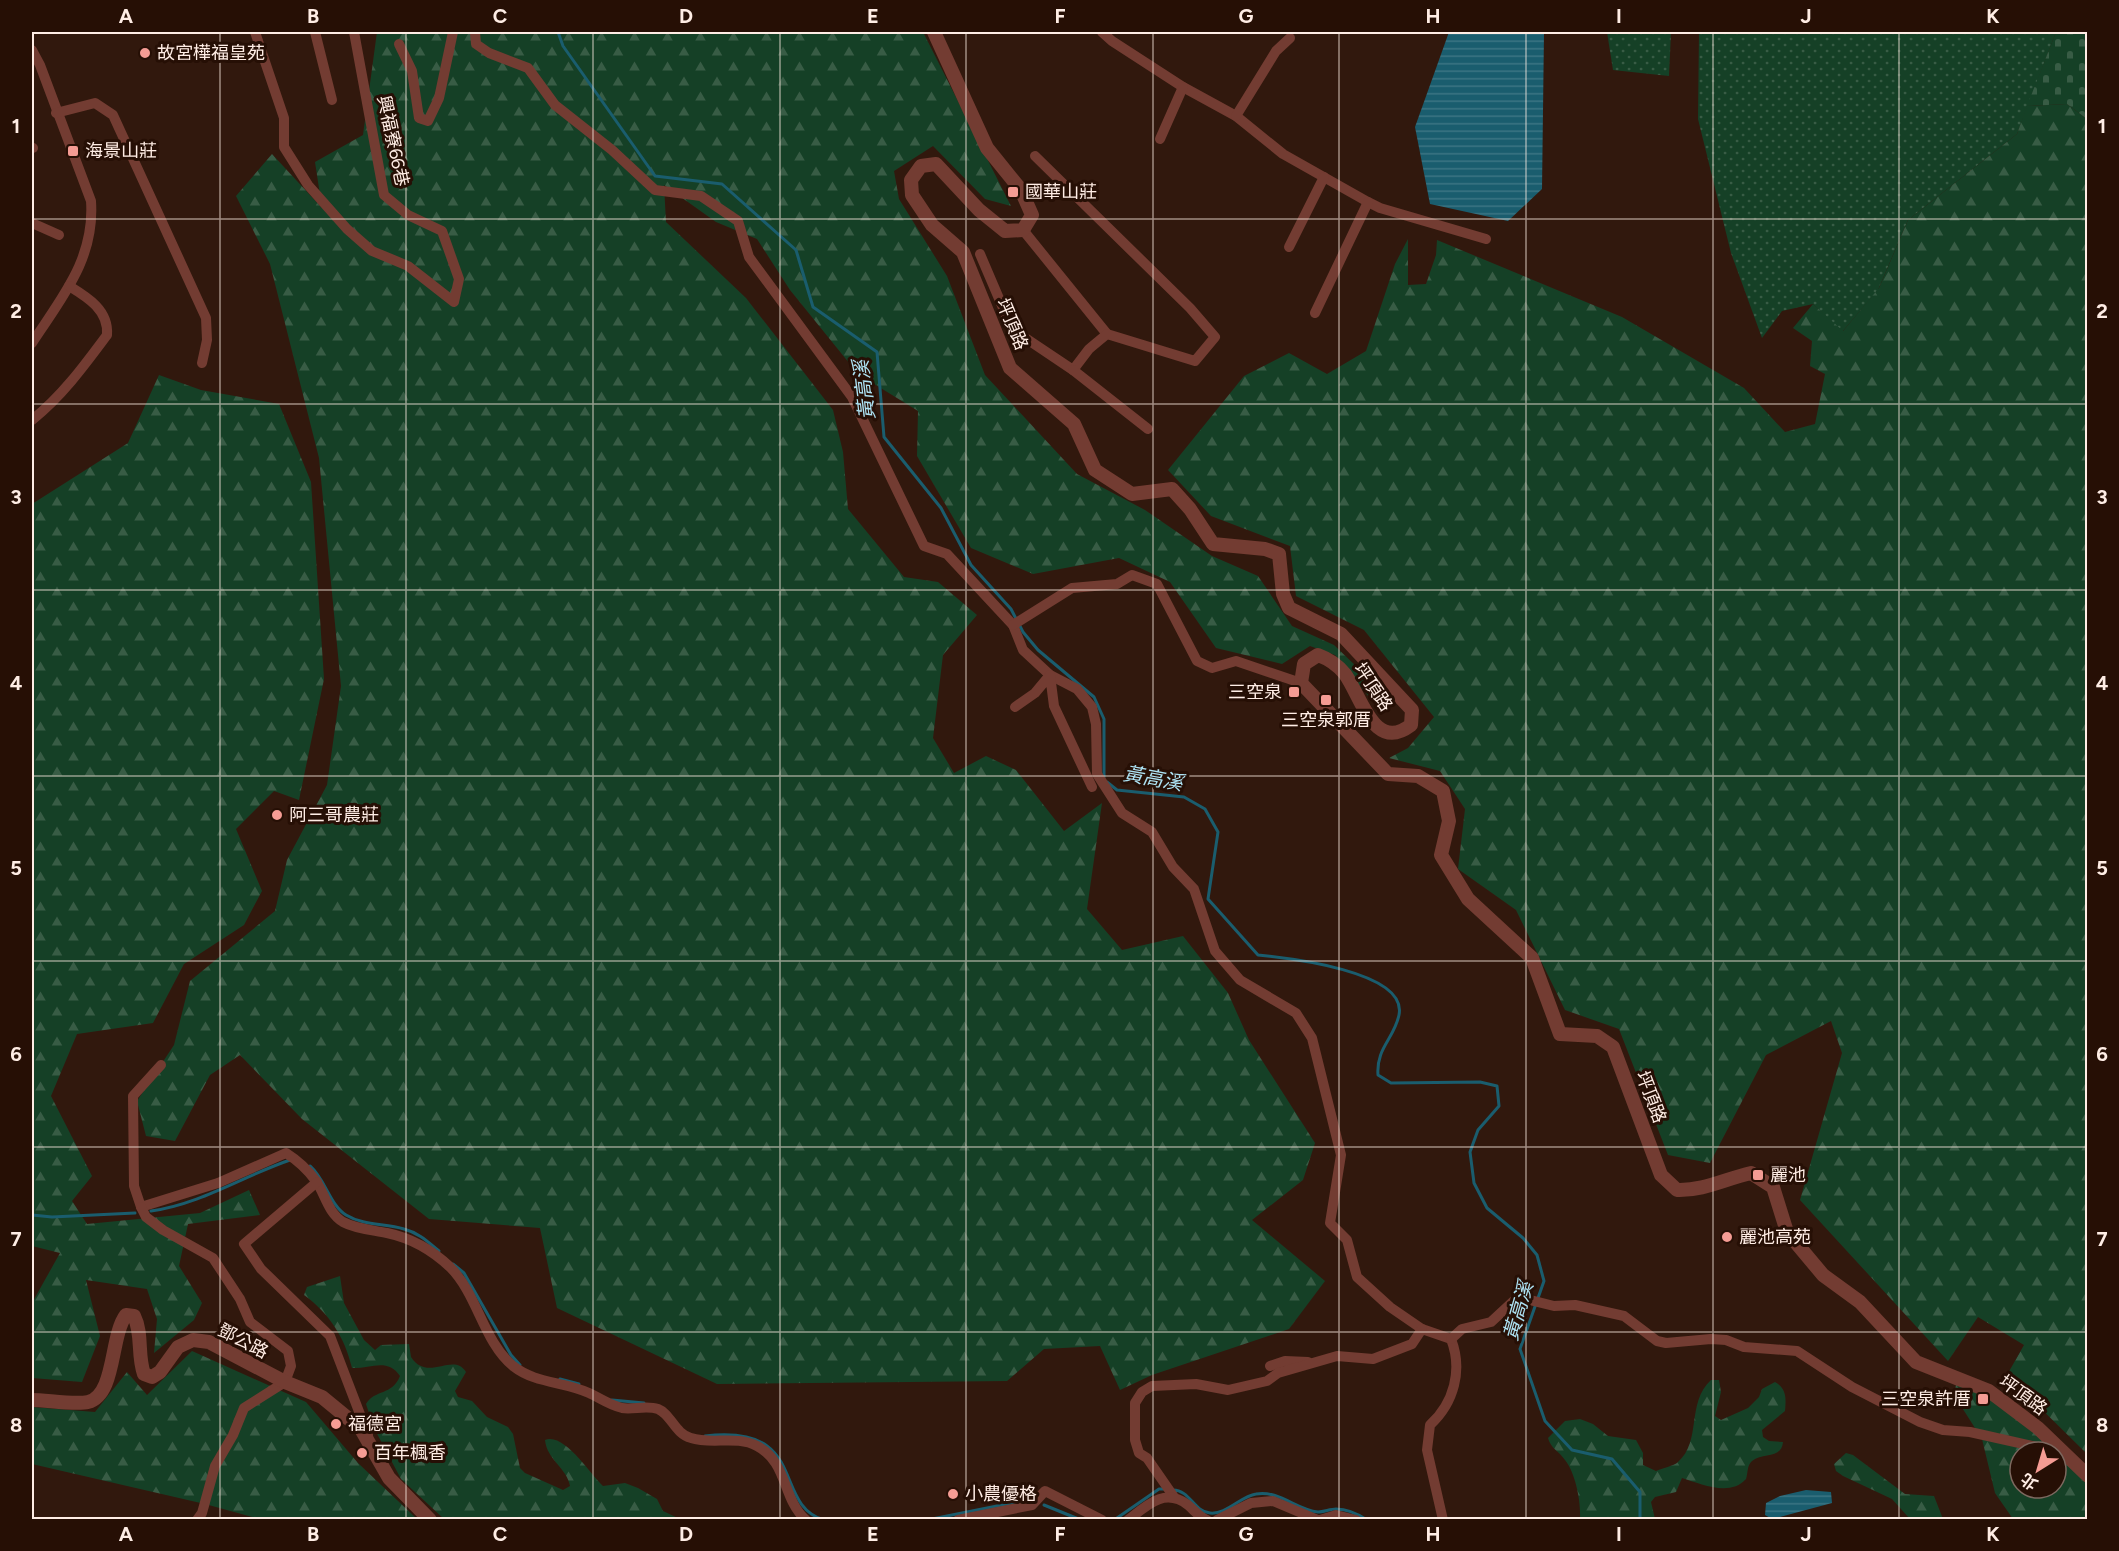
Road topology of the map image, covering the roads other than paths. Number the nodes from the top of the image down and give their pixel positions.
1 (255, 32) edge
2 (315, 32) edge
3 (354, 32) edge
4 (453, 32) edge
5 (475, 32) edge
6 (934, 32) edge
7 (1102, 32) edge
8 (1290, 38) dead end
9 (399, 44) dead end
10 (32, 50) edge
11 (1183, 87) junction
12 (332, 100) dead end
13 (56, 113) junction
14 (1236, 116) junction
15 (1160, 140) dead end
16 (1035, 156) dead end
17 (1324, 177) junction
18 (1368, 202) junction
19 (32, 224) edge
20 (1023, 230) junction
21 (59, 235) dead end
22 (1486, 239) dead end
23 (1289, 247) dead end
24 (980, 254) dead end
25 (69, 285) junction
26 (1316, 313) dead end
27 (1107, 334) junction
28 (32, 343) edge
29 (202, 363) dead end
30 (1073, 370) junction
31 (32, 420) edge
32 (1149, 429) dead end
33 (1013, 625) junction
34 (1050, 675) junction
35 (1301, 683) junction
36 (1015, 707) dead end
37 (1092, 787) dead end
38 (161, 1065) dead end
39 (317, 1182) junction
40 (141, 1207) junction
41 (1422, 1329) junction
42 (1452, 1339) junction
43 (1316, 1362) junction
44 (1270, 1366) dead end
45 (285, 1382) junction
46 (32, 1400) edge
47 (2008, 1440) edge
48 (2050, 1440) edge
49 (372, 1444) junction
50 (2068, 1457) edge
51 (2088, 1476) edge
52 (1174, 1497) junction
53 (197, 1520) edge
54 (430, 1520) edge
55 (806, 1520) edge
56 (958, 1520) edge
57 (1102, 1520) edge
58 (1128, 1520) edge
59 (1207, 1520) edge
60 (1217, 1520) edge
61 (1319, 1520) edge
62 (1356, 1520) edge
63 (1443, 1520) edge

1 - 3 street, 興福寮66巷
2 - 12 street
4 - 9 street
5 - 33 street
6 - 20 street
7 - 11 street
8 - 14 street
10 - 13 street
11 - 14 street
11 - 15 street
13 - 25 street
13 - 29 street
14 - 17 street
16 - 27 street
17 - 18 street
17 - 23 street
18 - 22 street
18 - 26 street
19 - 21 street
20 - 27 street
20 - 35 street, 坪頂路
24 - 30 street
25 - 28 street
25 - 31 street
27 - 30 street
30 - 32 street
33 - 34 street
33 - 35 street
34 - 36 street
34 - 37 street
34 - 41 street
35 - 48 street, 坪頂路
38 - 40 street
39 - 40 street
39 - 49 street
39 - 55 street
40 - 45 street
41 - 42 street
41 - 43 street
42 - 47 street
42 - 63 street
43 - 44 street
43 - 52 street
45 - 46 street, 鄧公路
45 - 49 street, 鄧公路
45 - 53 street
49 - 54 street, 鄧公路
50 - 51 street, 坪頂路
52 - 58 street
52 - 59 street
56 - 57 street
60 - 61 street
61 - 62 street

